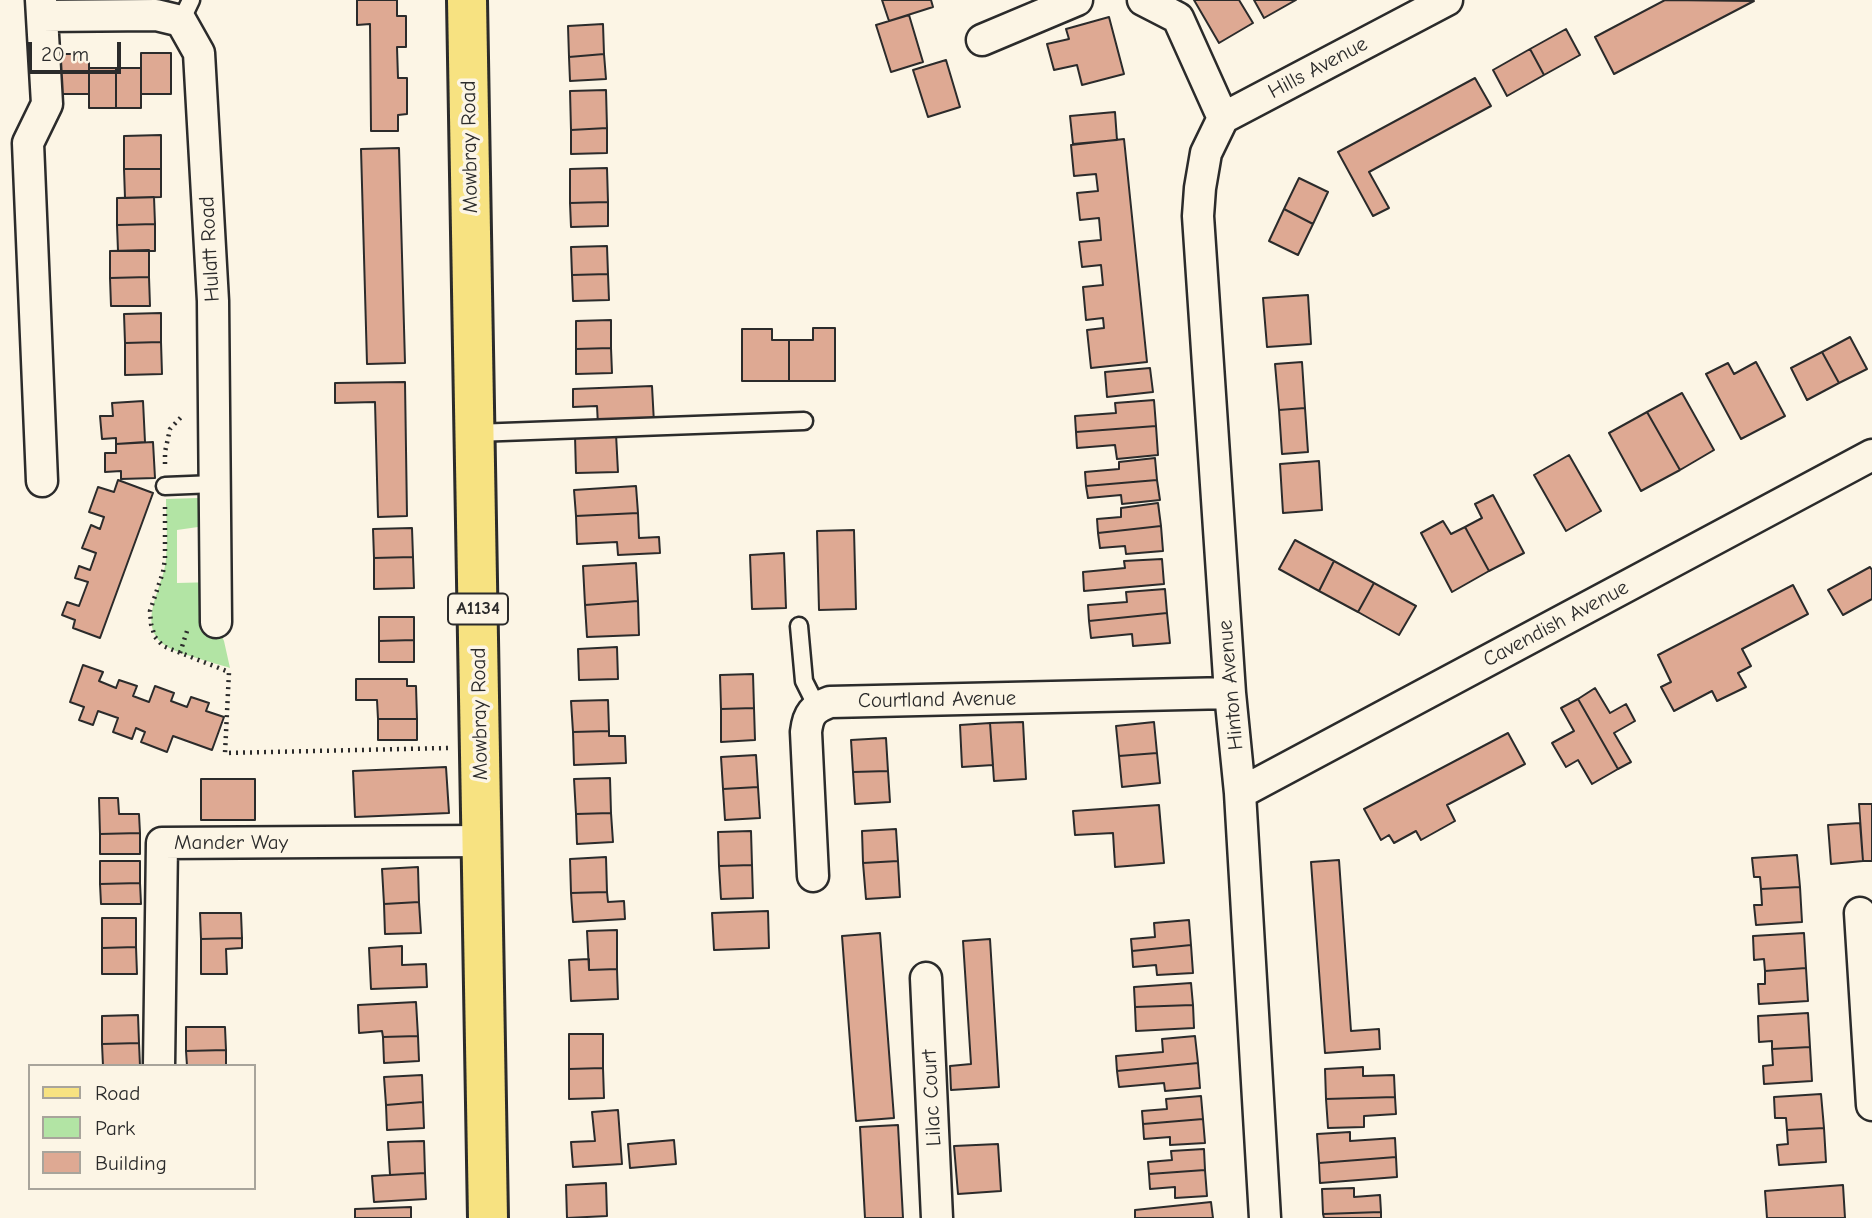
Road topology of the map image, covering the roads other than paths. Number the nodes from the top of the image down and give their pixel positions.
1 (467, 0) edge
2 (1077, 0) edge
3 (1143, 0) edge
4 (1447, 0) edge
5 (42, 8) edge
6 (186, 10) edge
7 (982, 40) dead end
8 (1223, 117) junction
9 (804, 421) dead end
10 (475, 433) junction
11 (1872, 455) edge
12 (42, 481) dead end
13 (215, 484) junction
14 (165, 486) road end
15 (216, 622) dead end
16 (799, 626) dead end
17 (1230, 693) junction
18 (817, 706) junction
19 (1240, 793) junction
20 (481, 841) junction
21 (813, 876) dead end
22 (1866, 905) edge
23 (926, 978) dead end
24 (159, 1064) edge
25 (1872, 1105) edge
26 (488, 1218) edge
27 (937, 1218) edge
28 (1265, 1218) edge

1 - 10 main road, Mowbray Road / A1134
2 - 7 street
3 - 8 street
4 - 8 street, Hills Avenue
5 - 6 street, Hulatt Road
5 - 12 street, Hulatt Road
6 - 13 street, Hulatt Road
8 - 17 street, Hinton Avenue
9 - 10 lane
10 - 20 main road, Mowbray Road / A1134
11 - 19 street, Cavendish Avenue
13 - 14 lane
13 - 15 street, Hulatt Road
16 - 18 lane
17 - 18 street, Courtland Avenue
17 - 19 street, Hinton Avenue
18 - 21 street
19 - 28 street, Hinton Avenue
20 - 24 street, Mander Way
20 - 26 main road, Mowbray Road / A1134
22 - 25 street
23 - 27 street, Lilac Court

